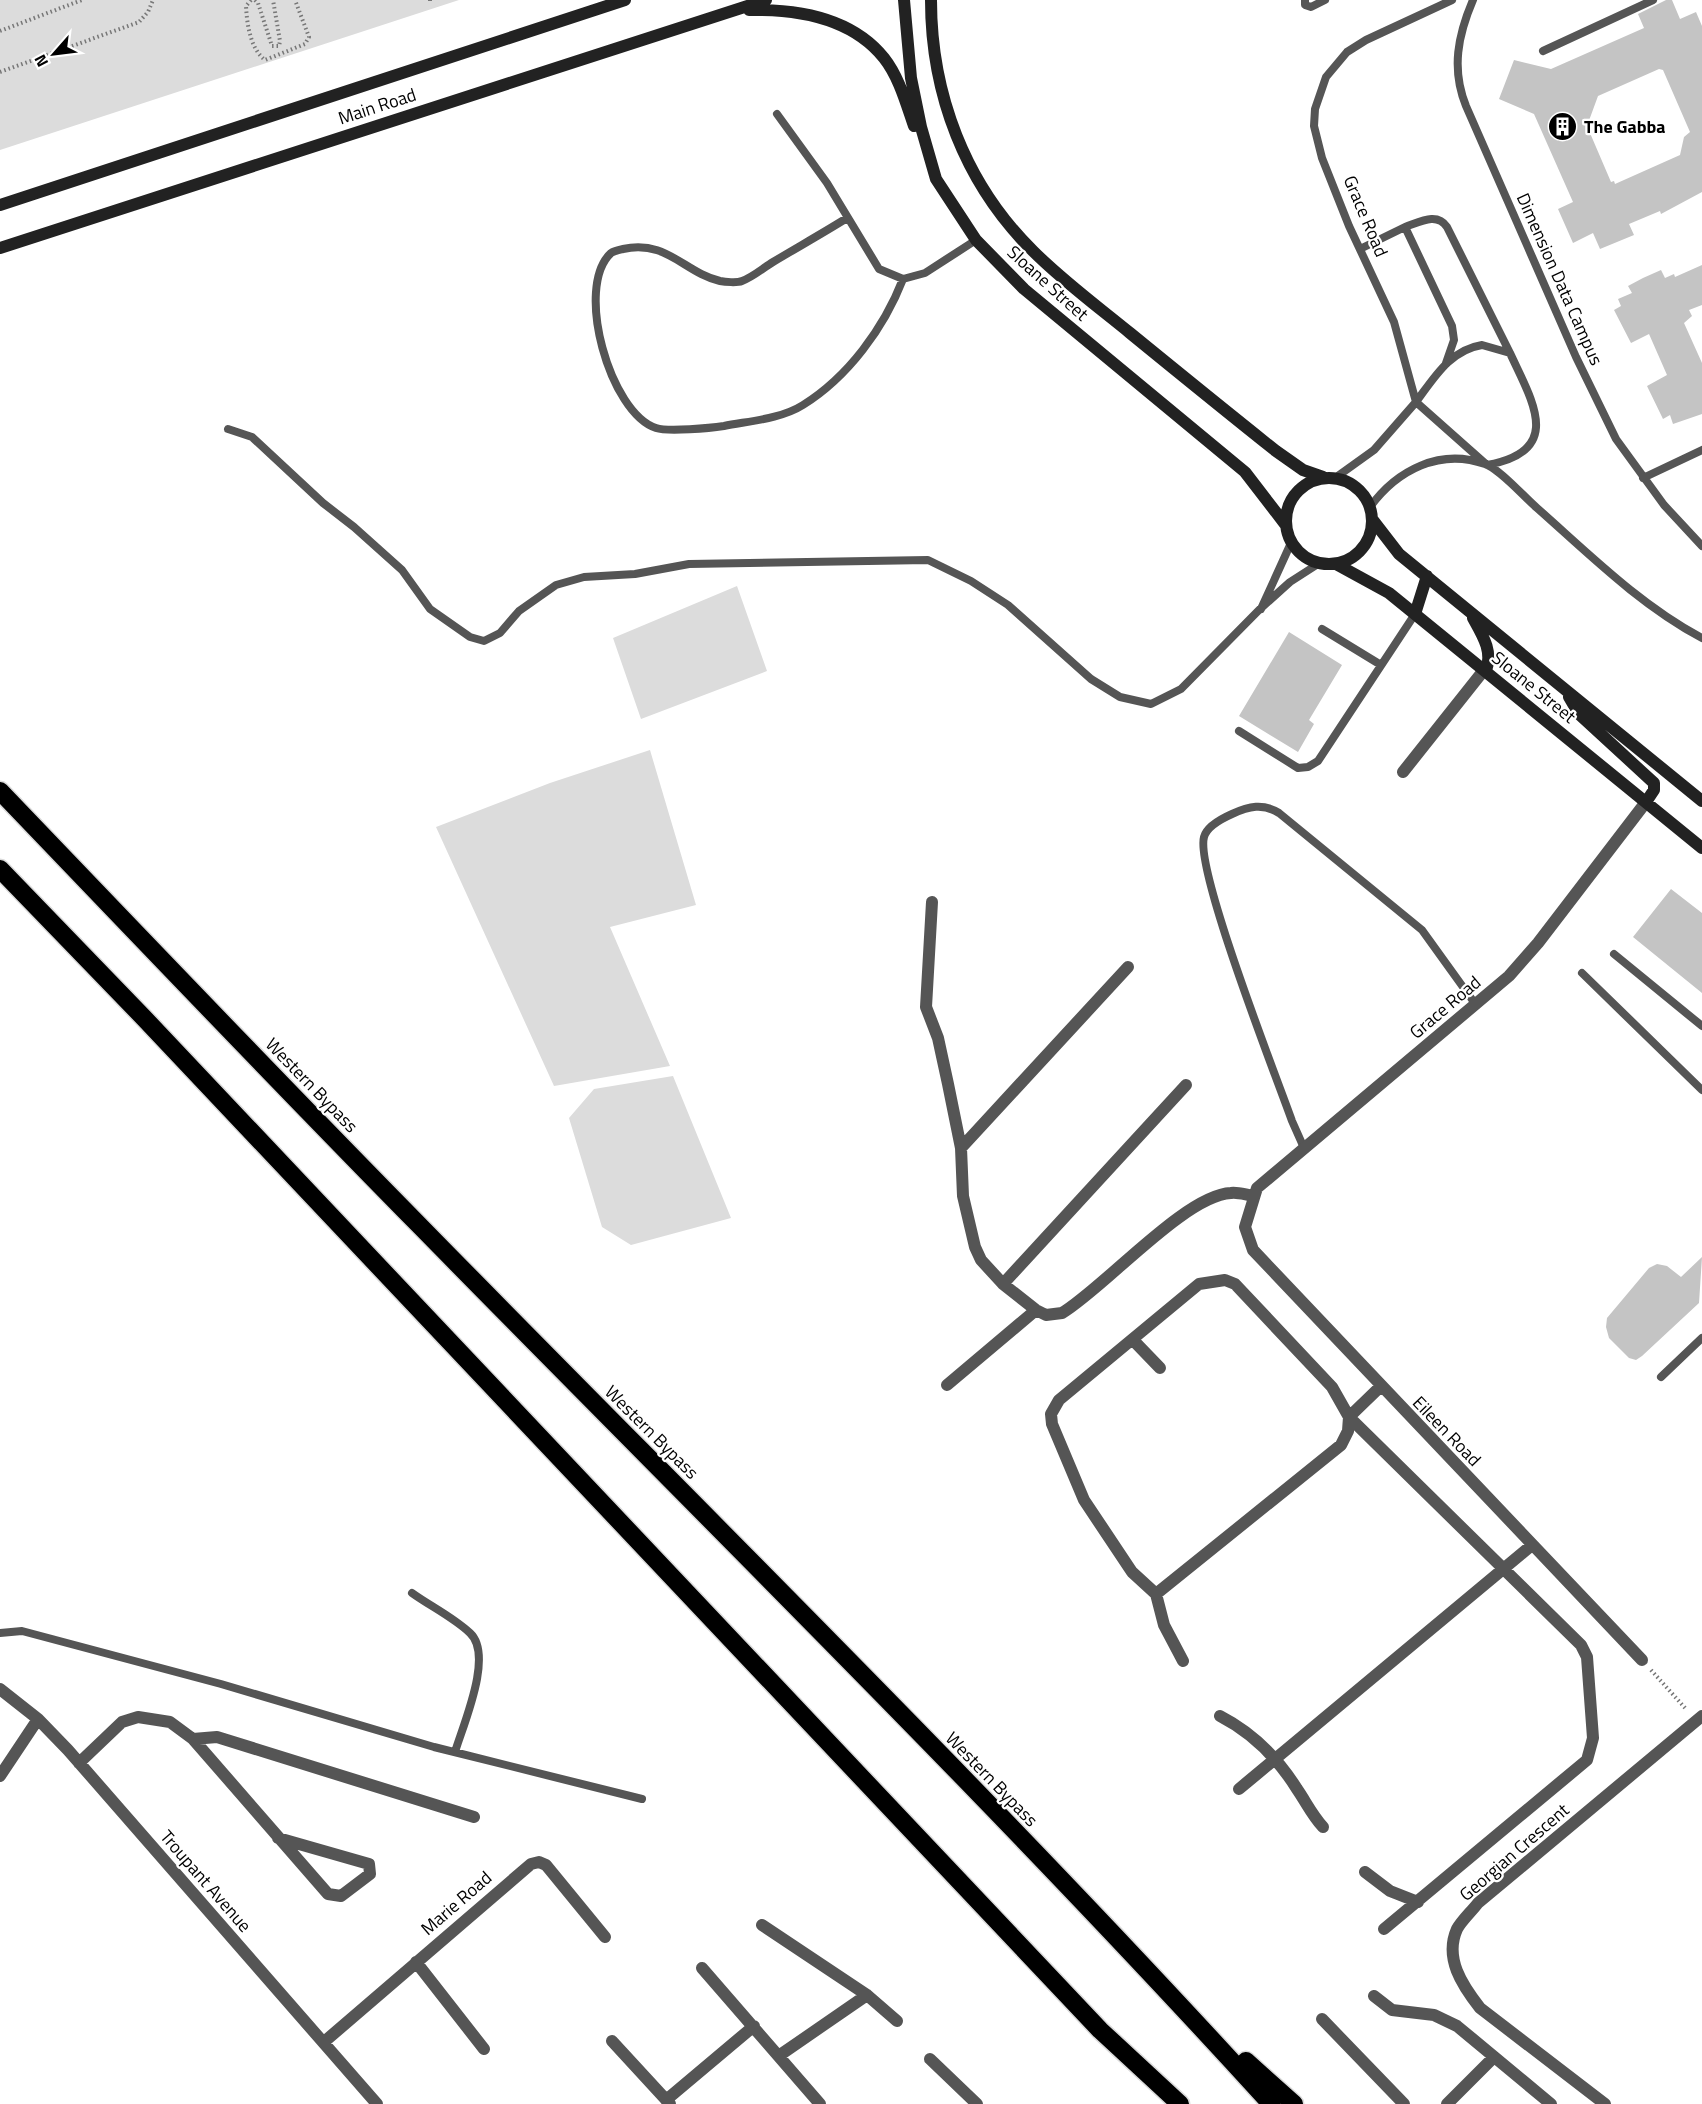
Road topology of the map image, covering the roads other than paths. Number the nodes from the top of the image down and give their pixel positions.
1 (625, 0) edge
2 (766, 0) edge
3 (904, 0) edge
4 (931, 0) edge
5 (941, 0) edge
6 (1305, 0) edge
7 (1325, 0) edge
8 (1452, 0) edge
9 (1473, 0) edge
10 (1653, 0) edge
11 (736, 10) junction
12 (931, 21) junction
13 (1543, 51) dead end
14 (777, 114) dead end
15 (936, 180) junction
16 (0, 205) edge
17 (847, 218) junction
18 (1405, 227) junction
19 (976, 240) junction
20 (0, 248) edge
21 (1360, 249) junction
22 (903, 279) junction
23 (1510, 353) junction
24 (1445, 363) junction
25 (1416, 402) junction
26 (228, 429) dead end
27 (1702, 450) edge
28 (1487, 465) junction
29 (1329, 478) junction
30 (1643, 478) junction
31 (1371, 513) junction
32 (1285, 525) junction
33 (1291, 543) junction
34 (1702, 546) edge
35 (1318, 564) junction
36 (1336, 564) junction
37 (1427, 576) junction
38 (1260, 609) junction
39 (1469, 612) junction
40 (1415, 614) junction
41 (1322, 629) dead end
42 (1702, 638) edge
43 (1381, 665) junction
44 (1485, 671) junction
45 (1564, 688) junction
46 (1239, 731) dead end
47 (1403, 772) dead end
48 (0, 791) edge
49 (1702, 801) edge
50 (1646, 802) junction
51 (1702, 848) edge
52 (0, 869) edge
53 (932, 902) dead end
54 (1614, 954) dead end
55 (1128, 967) dead end
56 (1582, 973) dead end
57 (1476, 1005) junction
58 (1702, 1026) edge
59 (1186, 1085) dead end
60 (1702, 1090) edge
61 (961, 1148) junction
62 (1304, 1148) junction
63 (1254, 1196) junction
64 (1246, 1216) joint
65 (1003, 1284) junction
66 (1036, 1310) junction
67 (1702, 1338) edge
68 (1133, 1340) junction
69 (1160, 1368) dead end
70 (1661, 1377) dead end
71 (947, 1385) dead end
72 (1380, 1387) junction
73 (1349, 1417) junction
74 (1532, 1545) junction
75 (1503, 1570) junction
76 (412, 1593) dead end
77 (1156, 1594) junction
78 (0, 1633) edge
79 (1642, 1660) road end
80 (1183, 1661) dead end
81 (0, 1689) edge
82 (1220, 1716) dead end
83 (38, 1719) junction
84 (1700, 1719) edge
85 (193, 1739) junction
86 (455, 1752) junction
87 (1274, 1758) junction
88 (79, 1763) junction
89 (0, 1776) edge
90 (1239, 1789) dead end
91 (642, 1800) dead end
92 (474, 1817) dead end
93 (1323, 1827) dead end
94 (278, 1838) junction
95 (1365, 1872) dead end
96 (1418, 1902) junction
97 (762, 1925) dead end
98 (1384, 1929) dead end
99 (605, 1937) dead end
100 (416, 1962) junction
101 (702, 1968) dead end
102 (1165, 1988) junction
103 (867, 1995) junction
104 (1374, 1996) dead end
105 (1322, 2019) dead end
106 (897, 2021) dead end
107 (754, 2026) junction
108 (1101, 2030) junction
109 (612, 2041) dead end
110 (324, 2042) junction
111 (484, 2049) dead end
112 (780, 2055) junction
113 (1494, 2057) junction
114 (930, 2059) dead end
115 (668, 2102) edge
116 (377, 2104) edge
117 (820, 2104) edge
118 (977, 2104) edge
119 (1172, 2104) edge
120 (1180, 2104) edge
121 (1271, 2104) edge
122 (1293, 2104) edge
123 (1404, 2104) edge
124 (1447, 2104) edge
125 (1551, 2104) edge
126 (1605, 2104) edge

1 - 16 street, Main Road
2 - 11 street, Main Road
3 - 15 street, Sloane Street
4 - 12 street, Sloane Street
5 - 12 street
6 - 7 lane
8 - 21 lane, Grace Road
9 - 30 lane, Dimension Data Campus
10 - 13 lane
11 - 15 street
11 - 20 street, Main Road
12 - 29 street, Sloane Street
14 - 17 lane
15 - 19 street, Sloane Street
17 - 22 lane
17 - 22 lane
18 - 21 lane
18 - 23 lane
18 - 24 lane
19 - 22 lane
19 - 32 street, Sloane Street
21 - 25 lane, Grace Road
23 - 24 lane
23 - 28 lane
24 - 25 lane
25 - 28 lane
25 - 29 lane
26 - 38 lane
27 - 30 lane
28 - 31 lane
28 - 42 lane
29 - 31 street
29 - 32 street
30 - 34 lane, Dimension Data Campus
31 - 36 street
31 - 37 street, Sloane Street
32 - 33 street
33 - 35 street
33 - 38 lane
35 - 36 street
35 - 38 lane
36 - 40 street, Sloane Street
37 - 39 street, Sloane Street
37 - 40 street
39 - 44 street
39 - 45 street, Sloane Street
40 - 43 lane
40 - 44 street, Sloane Street
41 - 43 lane
43 - 46 lane
44 - 47 street
44 - 50 street, Sloane Street
45 - 49 street, Sloane Street
45 - 50 street
48 - 102 highway, Western Bypass
50 - 51 street, Sloane Street
50 - 57 street, Grace Road
52 - 108 highway
53 - 61 street
54 - 58 lane
55 - 61 street
56 - 60 lane
57 - 62 street, Grace Road
57 - 62 lane
59 - 65 street
61 - 65 street
62 - 63 street, Grace Road
63 - 64 street, Grace Road
63 - 66 street
64 - 72 street, Eileen Road
65 - 66 street
66 - 71 street
67 - 70 lane
68 - 69 street
68 - 73 street
68 - 77 street
72 - 73 street
72 - 74 street, Eileen Road
73 - 75 street
73 - 77 street
74 - 75 street
74 - 79 street, Eileen Road
75 - 87 street
75 - 96 street
76 - 86 lane
77 - 80 street
78 - 86 lane
81 - 83 street, Troupant Avenue
82 - 87 street
83 - 88 street, Troupant Avenue
83 - 89 street
84 - 126 street, Georgian Crescent
85 - 88 street
85 - 92 street
85 - 94 street
86 - 91 lane
87 - 90 street
87 - 93 street
88 - 110 street, Troupant Avenue
94 - 94 street
95 - 96 street
96 - 98 street
97 - 103 street
99 - 100 street, Marie Road
100 - 110 street, Marie Road
100 - 111 street
101 - 107 street
102 - 121 highway, Western Bypass
102 - 122 highway
103 - 106 street
103 - 112 street
104 - 113 street
105 - 123 street
107 - 112 street
107 - 115 street
108 - 119 highway
108 - 120 highway
109 - 115 street
110 - 116 street, Troupant Avenue
112 - 117 street
113 - 124 street
113 - 125 street
114 - 118 street

